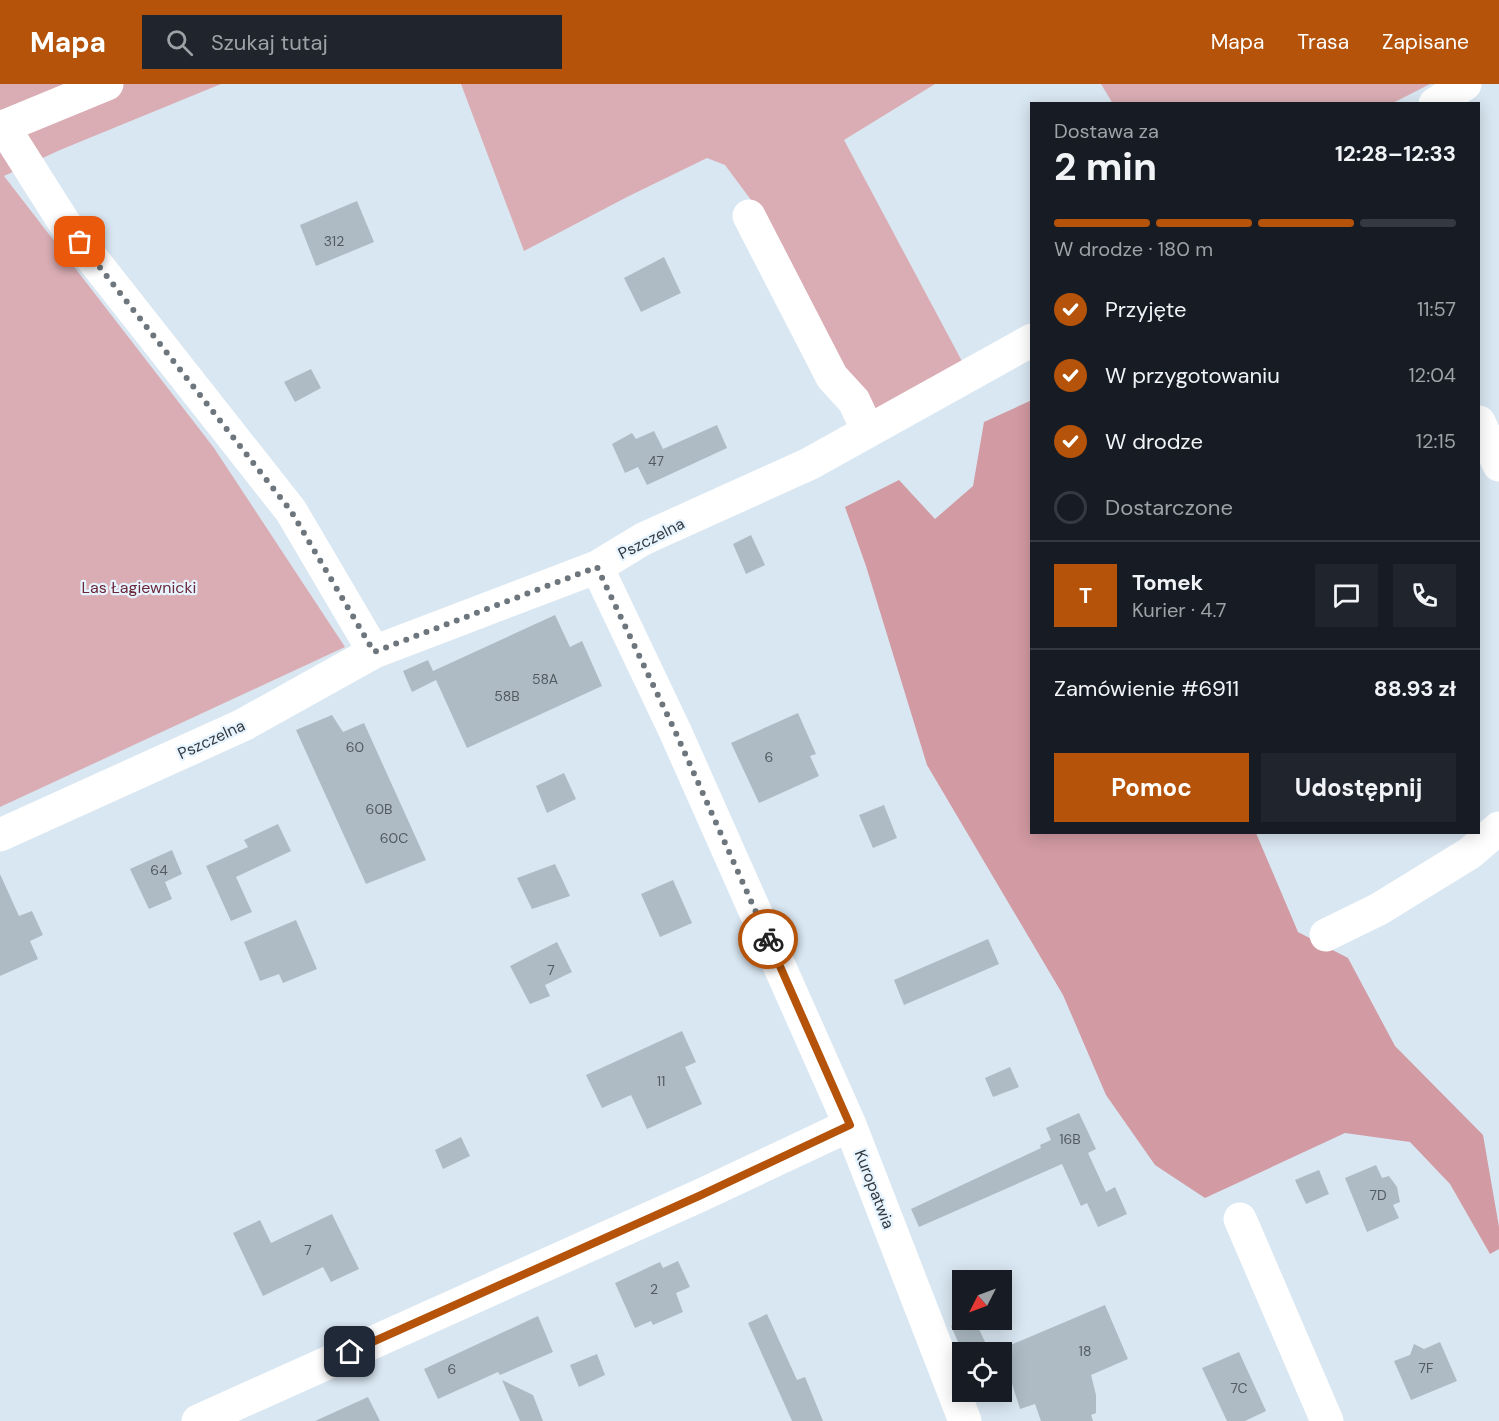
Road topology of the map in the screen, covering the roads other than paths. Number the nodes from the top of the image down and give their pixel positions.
1 (107, 84) edge
2 (1465, 84) edge
3 (1438, 102) edge
4 (1, 127) edge
5 (749, 216) dead end
6 (1030, 341) edge
7 (1480, 424) edge
8 (868, 431) junction
9 (1499, 465) edge
10 (597, 567) junction
11 (374, 652) junction
12 (1499, 828) edge
13 (0, 835) edge
14 (1326, 935) dead end
15 (850, 1125) junction
16 (1240, 1220) dead end
17 (198, 1421) edge
18 (965, 1421) edge
19 (1327, 1421) edge

1 - 4 street
2 - 3 street
4 - 11 street
5 - 8 street
6 - 8 street, Pszczelna
7 - 9 street
8 - 10 street, Pszczelna
10 - 11 street, Pszczelna
10 - 15 street, Kuropatwia
11 - 13 street, Pszczelna
12 - 14 street
15 - 17 street
15 - 18 street, Kuropatwia
16 - 19 street

